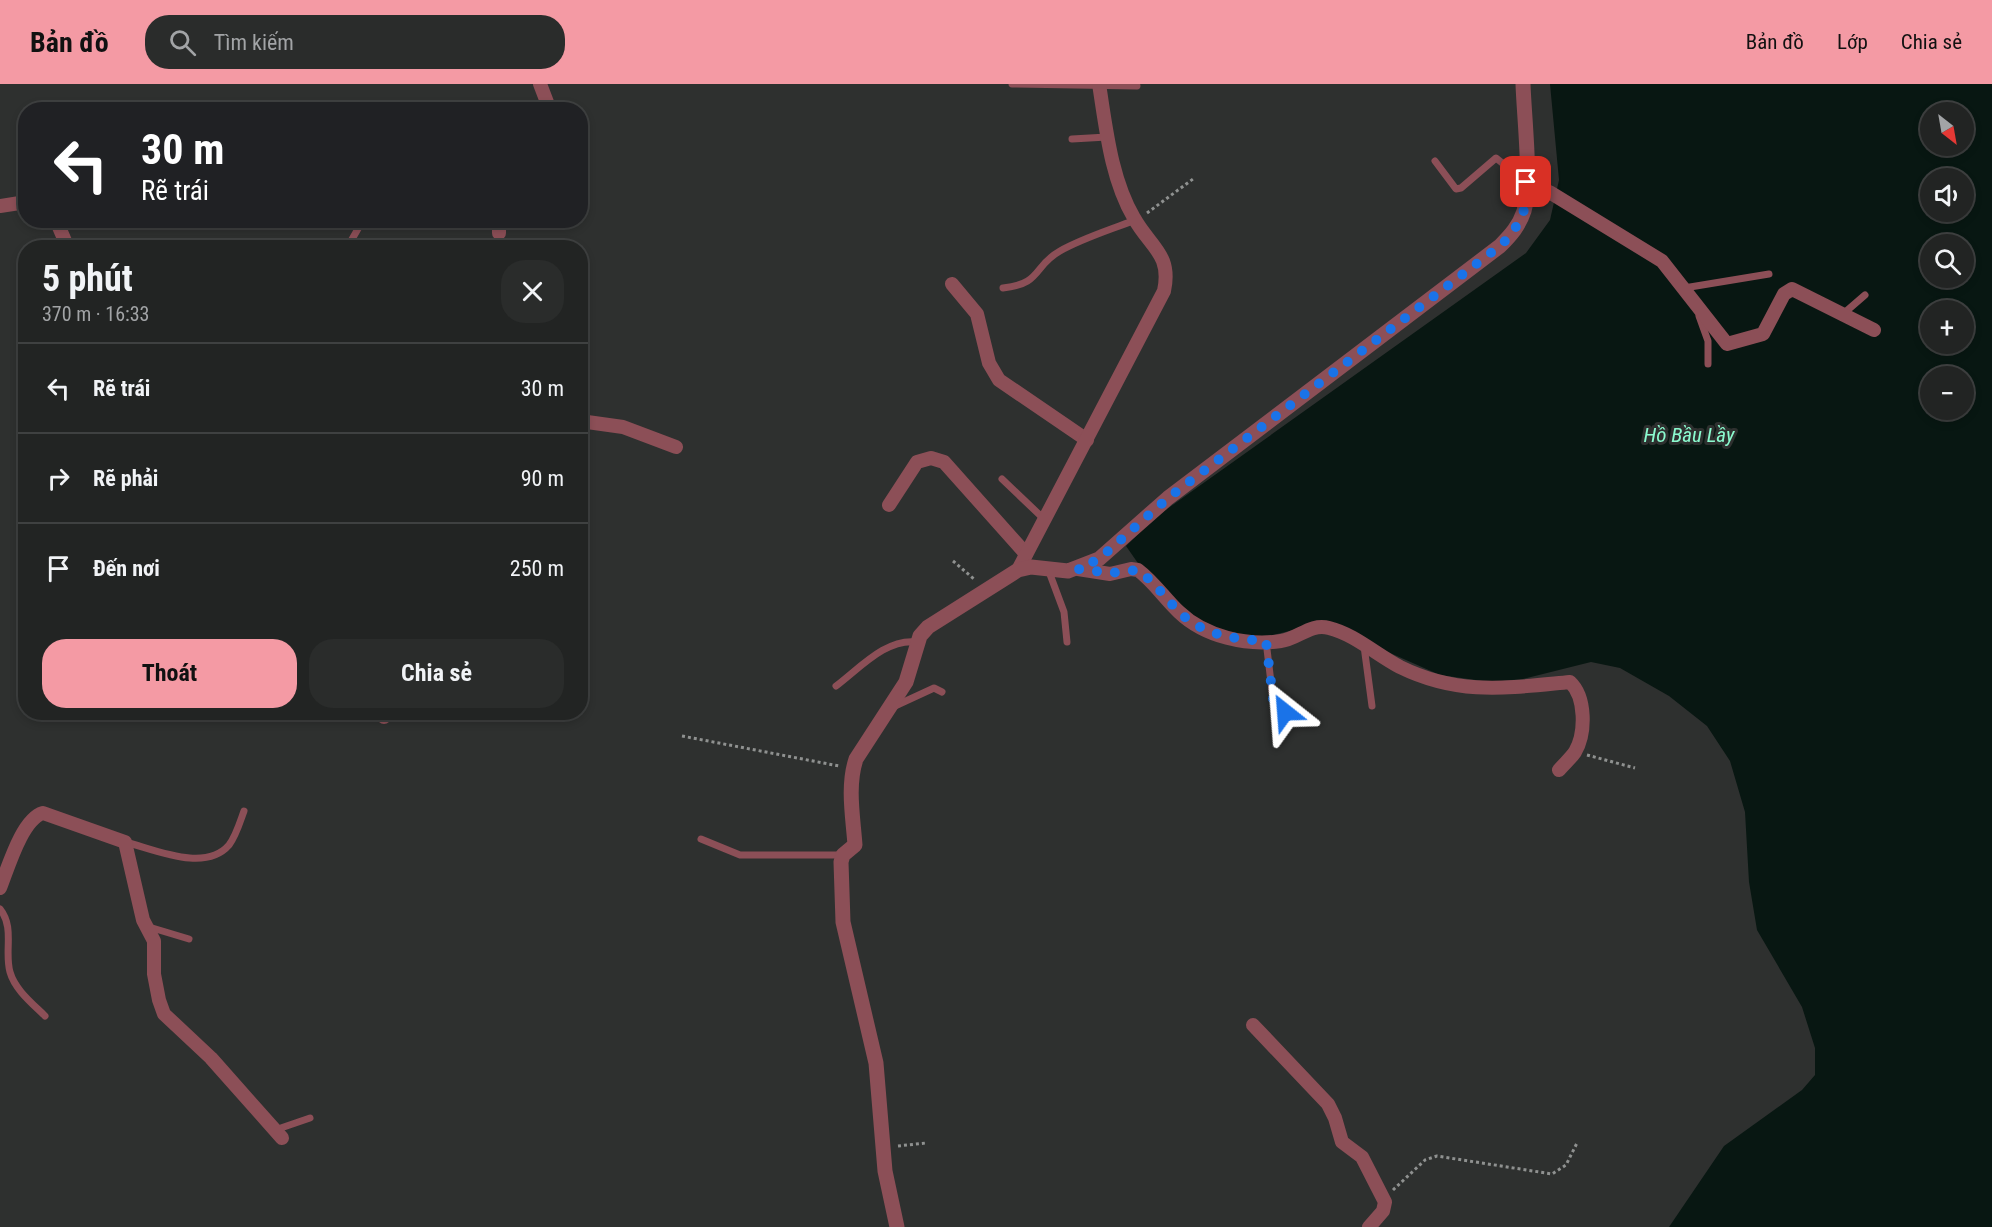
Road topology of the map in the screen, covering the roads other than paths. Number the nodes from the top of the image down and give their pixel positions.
1 (540, 84) edge
2 (1012, 84) edge
3 (1523, 84) edge
4 (1099, 86) edge
5 (1137, 86) dead end
6 (547, 102) edge
7 (1107, 136) junction
8 (1072, 139) dead end
9 (1435, 161) dead end
10 (1526, 182) junction
11 (18, 203) edge
12 (0, 206) edge
13 (1135, 220) junction
14 (1769, 274) dead end
15 (952, 284) dead end
16 (1003, 288) dead end
17 (1682, 288) junction
18 (1865, 295) dead end
19 (1693, 302) junction
20 (1843, 314) junction
21 (1874, 330) dead end
22 (1708, 364) dead end
23 (588, 422) edge
24 (1087, 440) junction
25 (676, 447) dead end
26 (1002, 479) dead end
27 (889, 505) dead end
28 (1045, 520) junction
29 (1026, 554) junction
30 (1048, 569) junction
31 (1078, 569) junction
32 (1018, 570) junction
33 (1266, 641) junction
34 (917, 642) junction
35 (1067, 642) dead end
36 (1364, 646) junction
37 (836, 686) dead end
38 (942, 692) dead end
39 (1372, 706) dead end
40 (892, 707) junction
41 (1285, 712) dead end
42 (1558, 770) dead end
43 (244, 811) dead end
44 (701, 839) dead end
45 (125, 843) junction
46 (843, 855) junction
47 (0, 888) edge
48 (0, 909) edge
49 (147, 926) junction
50 (189, 939) dead end
51 (45, 1016) dead end
52 (1253, 1025) dead end
53 (310, 1118) dead end
54 (278, 1134) joint
55 (897, 1227) edge
56 (1369, 1227) edge

1 - 6 street
2 - 4 lane
3 - 10 street
4 - 5 lane
4 - 7 street
7 - 8 lane
7 - 13 street
9 - 10 lane
10 - 17 street
10 - 31 street
11 - 12 street
13 - 16 lane
13 - 24 street
14 - 17 lane
15 - 24 street
17 - 19 street
18 - 20 lane
19 - 20 street
19 - 22 lane
20 - 21 street
23 - 25 street
24 - 28 street
26 - 28 lane
27 - 29 street
28 - 29 street
29 - 32 street
30 - 31 street
30 - 32 street
30 - 35 lane
31 - 33 street
32 - 34 street
33 - 36 street
33 - 41 lane
34 - 37 lane
34 - 40 street
36 - 39 lane
36 - 42 street
38 - 40 lane
40 - 46 street
43 - 45 lane
44 - 46 lane
45 - 47 street
45 - 49 street
46 - 55 street
48 - 51 lane
49 - 50 lane
49 - 54 street
52 - 56 street
53 - 54 lane

